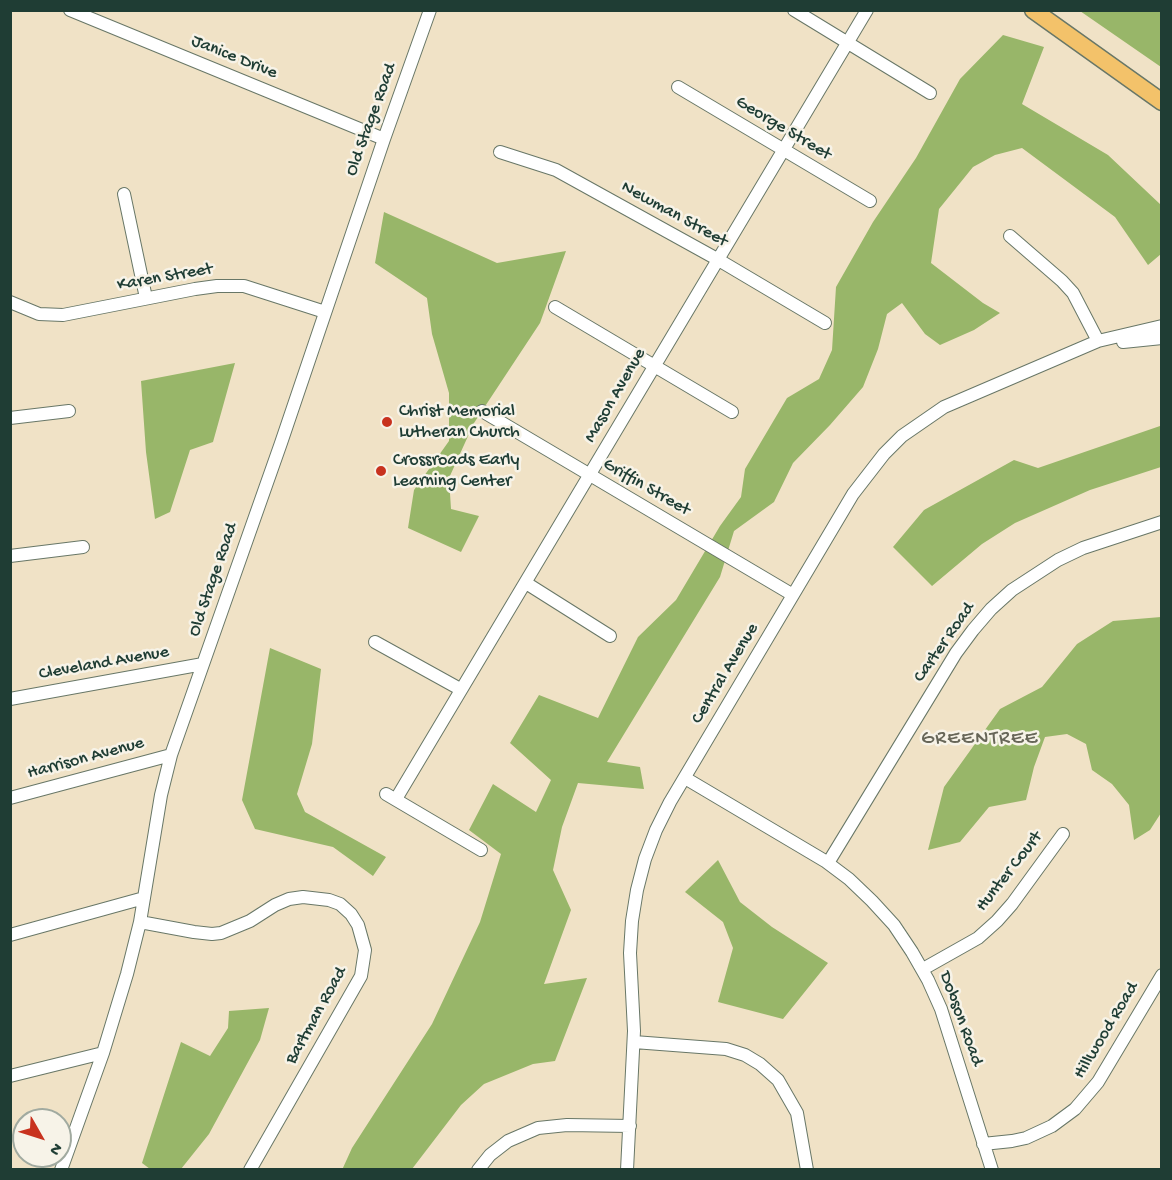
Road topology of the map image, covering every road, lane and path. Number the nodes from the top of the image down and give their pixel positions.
1 (70, 10) edge
2 (430, 10) edge
3 (794, 10) edge
4 (867, 10) edge
5 (1033, 10) edge
6 (847, 42) junction
7 (678, 87) dead end
8 (930, 93) dead end
9 (1161, 102) edge
10 (384, 139) junction
11 (783, 151) junction
12 (500, 152) dead end
13 (124, 194) dead end
14 (870, 201) dead end
15 (1010, 236) dead end
16 (717, 260) junction
17 (146, 298) junction
18 (10, 302) edge
19 (555, 307) dead end
20 (325, 312) junction
21 (825, 323) dead end
22 (1161, 326) edge
23 (1161, 338) edge
24 (1098, 341) junction
25 (653, 367) junction
26 (69, 411) dead end
27 (482, 411) dead end
28 (732, 412) dead end
29 (10, 418) edge
30 (590, 476) junction
31 (1161, 522) edge
32 (83, 547) dead end
33 (10, 556) edge
34 (526, 583) junction
35 (794, 595) junction
36 (610, 636) dead end
37 (375, 642) dead end
38 (203, 664) junction
39 (460, 689) junction
40 (10, 699) edge
41 (171, 755) junction
42 (685, 778) junction
43 (10, 798) edge
44 (1063, 834) dead end
45 (481, 850) dead end
46 (828, 863) junction
47 (144, 898) junction
48 (140, 922) junction
49 (10, 934) edge
50 (922, 969) junction
51 (1161, 975) edge
52 (634, 1042) junction
53 (103, 1053) junction
54 (10, 1076) edge
55 (630, 1126) junction
56 (984, 1144) junction
57 (61, 1170) edge
58 (250, 1170) edge
59 (478, 1170) edge
60 (627, 1170) edge
61 (807, 1170) edge
62 (992, 1170) edge

1 - 10 street, Janice Drive
2 - 10 street, Old Stage Road
3 - 6 street
4 - 6 street, Mason Avenue
5 - 9 main road
6 - 8 street
6 - 11 street, Mason Avenue
7 - 11 street, George Street
10 - 20 street, Old Stage Road
11 - 14 street, George Street
11 - 16 street, Mason Avenue
12 - 16 street, Newman Street
13 - 17 street
15 - 24 street
16 - 21 street, Newman Street
16 - 25 street, Mason Avenue
17 - 18 street, Karen Street
17 - 20 street, Karen Street
19 - 25 street
20 - 38 street, Old Stage Road
22 - 24 street, Central Avenue
23 - 24 street, Central Avenue
24 - 35 street, Central Avenue
25 - 28 street
25 - 30 street, Mason Avenue
26 - 29 street
27 - 30 street, Griffin Street
30 - 34 street, Mason Avenue
30 - 35 street, Griffin Street
31 - 46 street, Carter Road
32 - 33 street
34 - 36 street
34 - 39 street, Mason Avenue
35 - 42 street, Central Avenue
37 - 39 street
38 - 40 street, Cleveland Avenue
38 - 41 street, Old Stage Road
39 - 45 street, Mason Avenue
41 - 43 street, Harrison Avenue
41 - 47 street, Old Stage Road
42 - 46 street, Dobson Road
42 - 52 street, Central Avenue
44 - 50 street, Hunter Court
46 - 50 street, Dobson Road
47 - 48 street, Old Stage Road
47 - 49 street
48 - 53 street, Old Stage Road
48 - 58 street, Bartman Road
50 - 56 street, Dobson Road
51 - 56 street, Hillwood Road
52 - 55 street, Central Avenue
52 - 61 street
53 - 54 street
53 - 57 street, Old Stage Road
55 - 59 street
55 - 60 street, Central Avenue
56 - 62 street, Dobson Road

